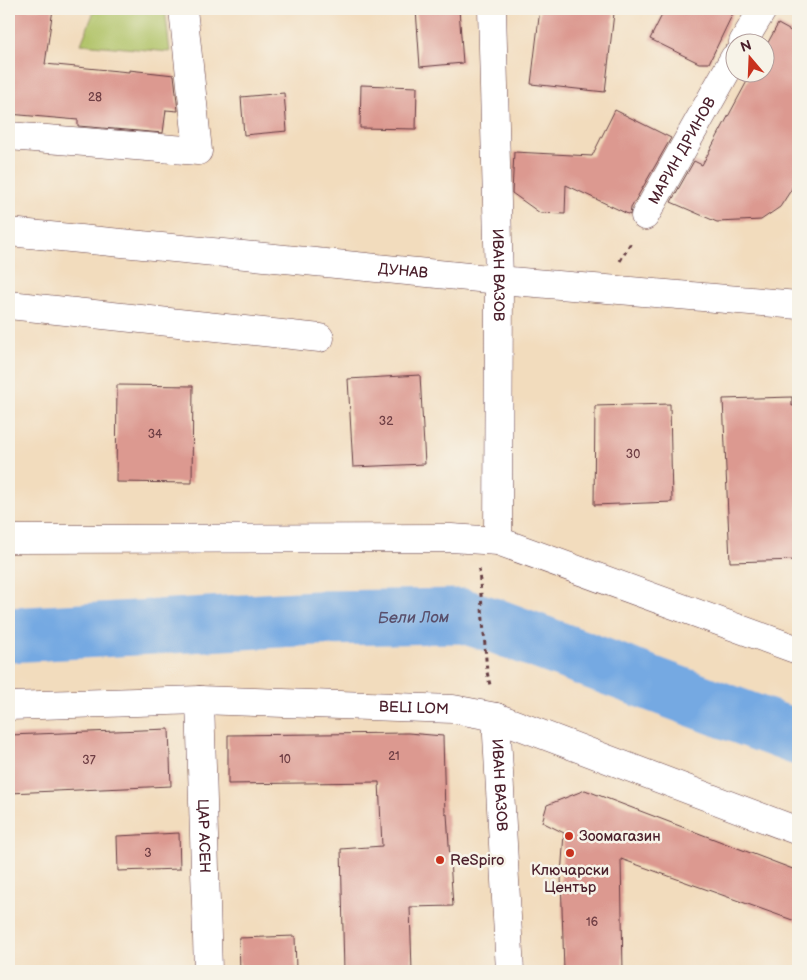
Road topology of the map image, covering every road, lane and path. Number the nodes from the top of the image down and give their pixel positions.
1 (183, 9) edge
2 (492, 9) edge
3 (762, 9) edge
4 (749, 32) edge
5 (724, 76) edge
6 (9, 136) edge
7 (645, 216) joint
8 (9, 232) edge
9 (499, 280) junction
10 (605, 288) junction
11 (9, 305) edge
12 (798, 305) edge
13 (320, 338) dead end
14 (9, 539) edge
15 (498, 541) junction
16 (480, 585) dead end
17 (798, 650) edge
18 (487, 672) dead end
19 (200, 700) junction
20 (12, 706) edge
21 (496, 717) junction
22 (798, 831) edge
23 (208, 971) edge
24 (510, 971) edge

1 - 6 street
2 - 9 street, ИВАН ВАЗОВ
3 - 4 street
5 - 7 street, МАРИН ДРИНОВ
7 - 10 path
8 - 9 street, ДУНАВ
9 - 10 street, ДУНАВ
9 - 15 street, ИВАН ВАЗОВ
10 - 12 street, ДУНАВ
11 - 13 street
14 - 15 street
15 - 17 street
16 - 18 path
19 - 20 street, BELI LOM
19 - 21 street, BELI LOM
19 - 23 street, ЦАР АСЕН
21 - 22 street, BELI LOM
21 - 24 street, ИВАН ВАЗОВ

